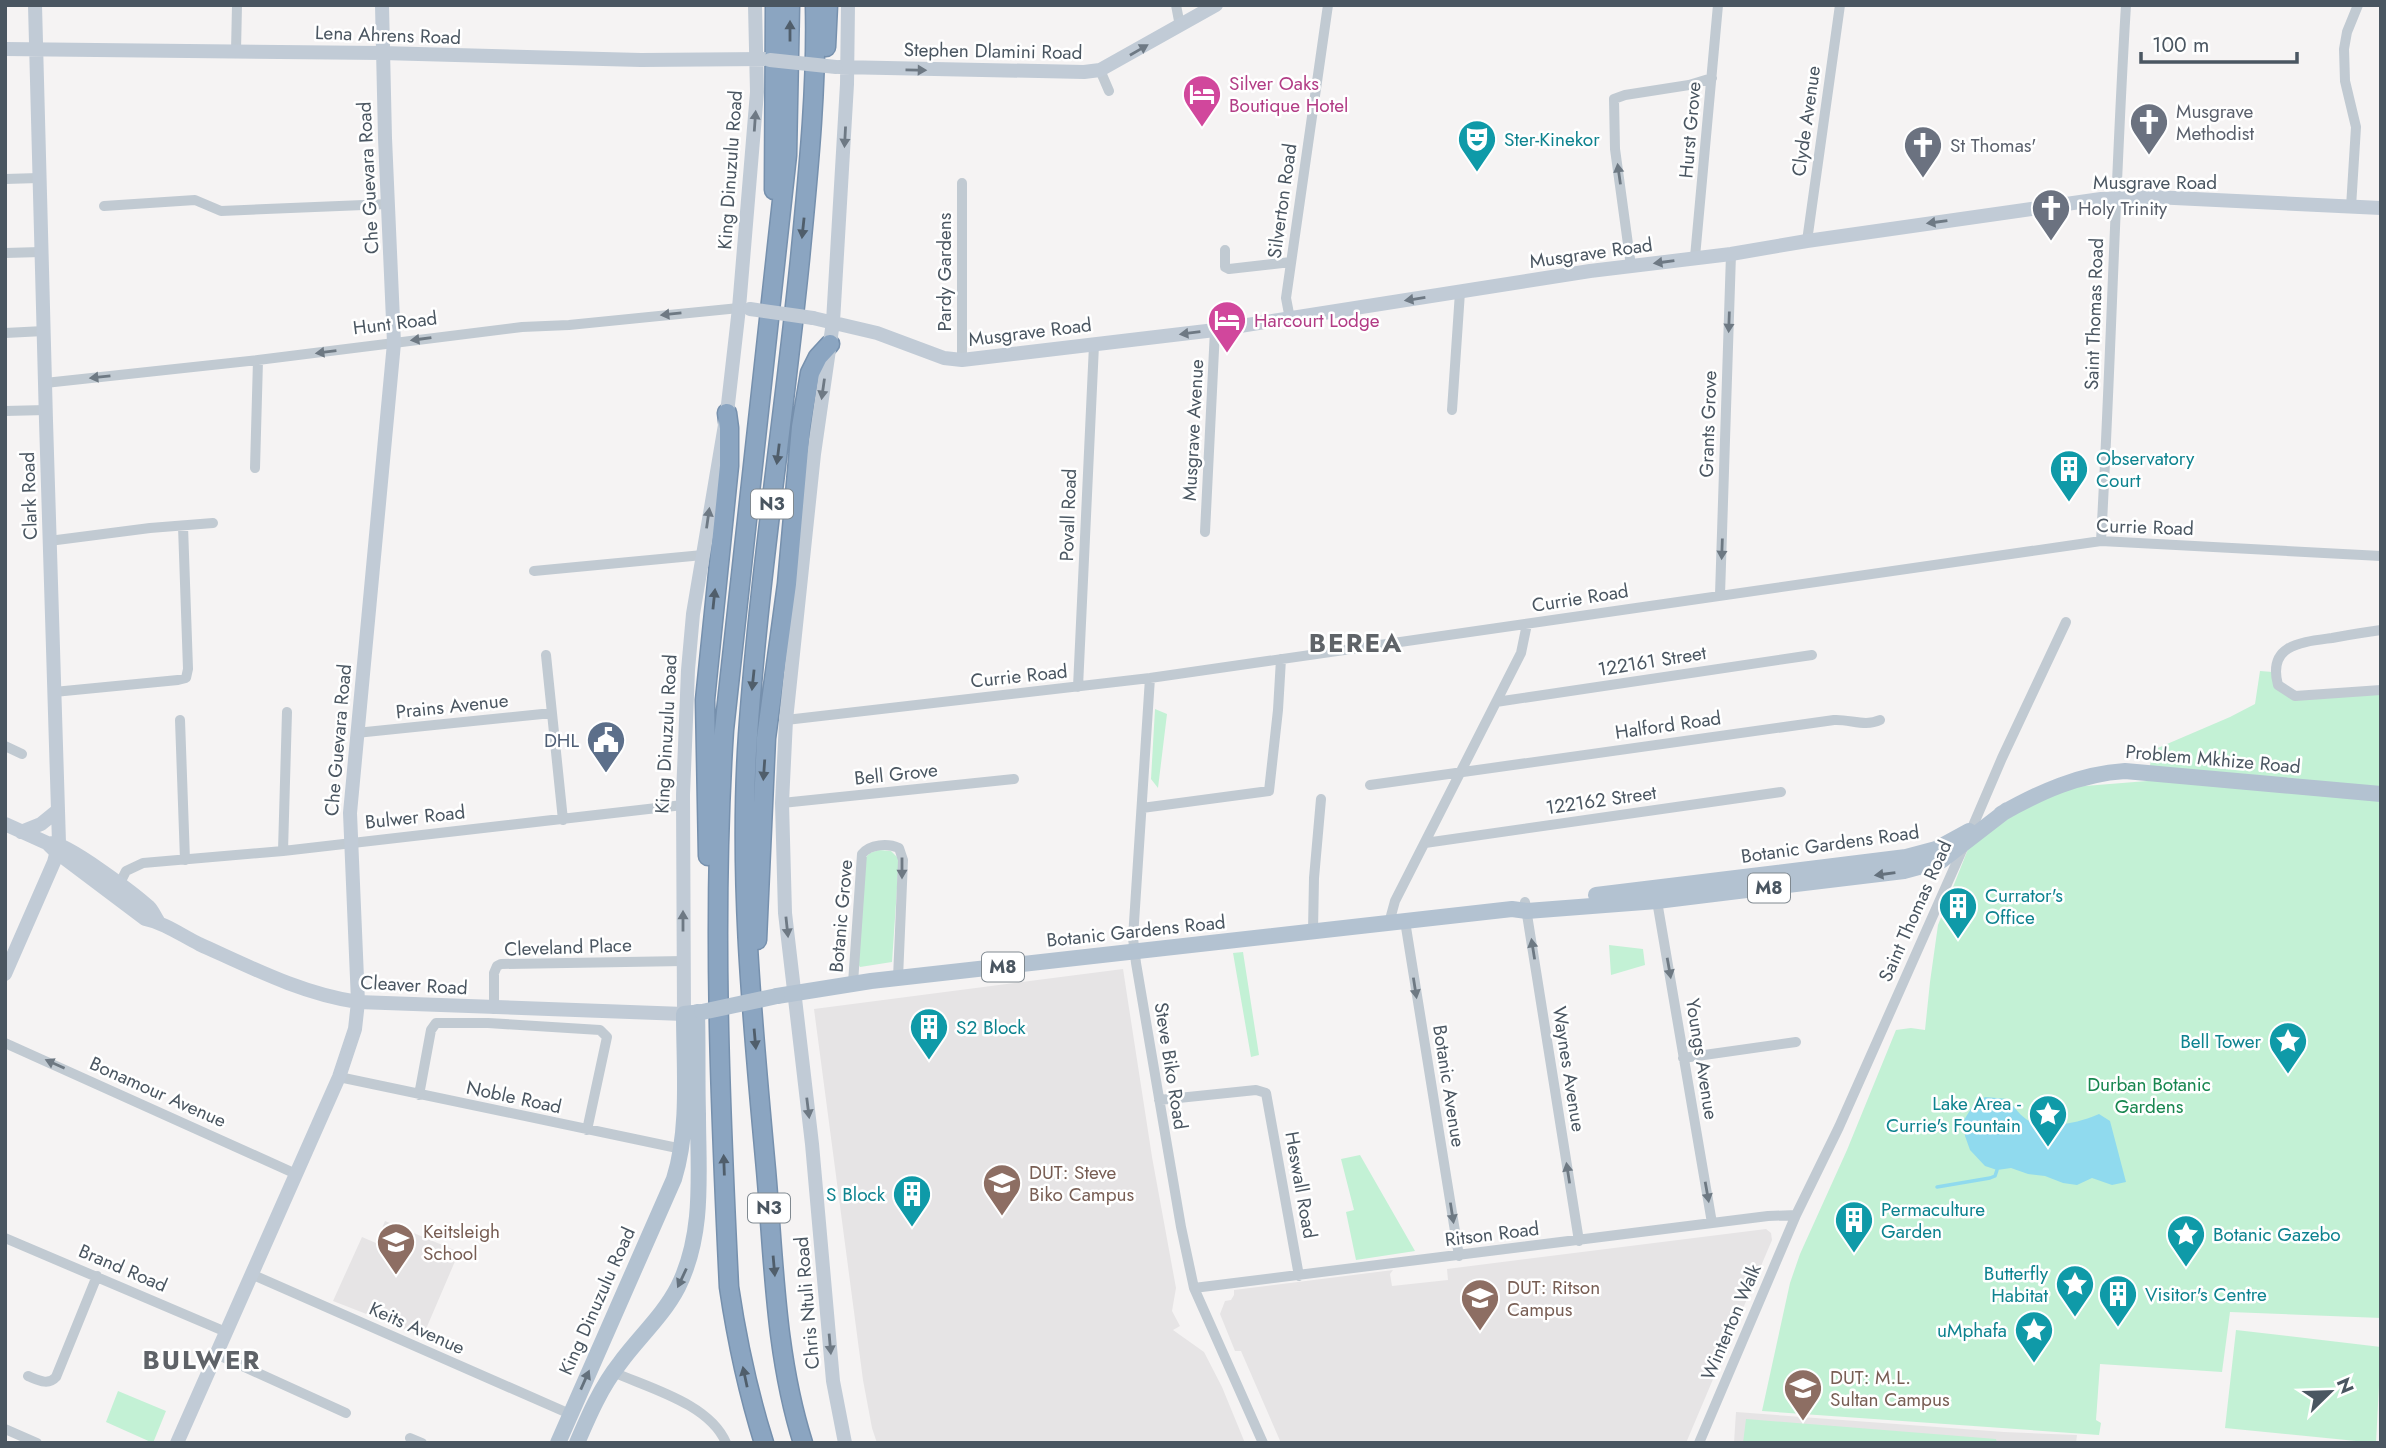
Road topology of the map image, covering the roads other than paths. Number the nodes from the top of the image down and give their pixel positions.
1 (35, 5) edge
2 (237, 5) edge
3 (382, 5) edge
4 (755, 5) edge
5 (775, 5) edge
6 (790, 5) edge
7 (815, 5) edge
8 (828, 5) edge
9 (848, 5) edge
10 (1176, 5) edge
11 (1216, 5) edge
12 (1328, 5) edge
13 (1718, 5) edge
14 (1840, 5) edge
15 (2126, 5) edge
16 (2358, 5) edge
17 (1180, 26) junction
18 (5, 49) edge
19 (35, 49) junction
20 (236, 51) junction
21 (382, 53) junction
22 (764, 59) junction
23 (842, 68) junction
24 (1100, 70) junction
25 (1712, 78) junction
26 (1109, 91) dead end
27 (40, 178) junction
28 (5, 179) edge
29 (962, 183) dead end
30 (806, 194) junction
31 (2116, 197) junction
32 (388, 204) junction
33 (104, 206) dead end
34 (2351, 207) junction
35 (2381, 208) edge
36 (779, 221) junction
37 (1807, 241) junction
38 (1225, 250) dead end
39 (41, 252) junction
40 (5, 253) edge
41 (1731, 254) junction
42 (1695, 257) junction
43 (1291, 262) junction
44 (1631, 266) junction
45 (1460, 292) junction
46 (745, 308) junction
47 (1290, 318) junction
48 (833, 322) junction
49 (1215, 330) junction
50 (44, 331) junction
51 (5, 332) edge
52 (394, 343) junction
53 (830, 344) junction
54 (1094, 345) junction
55 (258, 360) junction
56 (962, 360) junction
57 (45, 383) junction
58 (46, 410) junction
59 (1452, 410) dead end
60 (5, 411) edge
61 (727, 413) junction
62 (255, 468) dead end
63 (213, 523) dead end
64 (183, 526) junction
65 (1205, 532) dead end
66 (49, 541) junction
67 (2101, 541) junction
68 (703, 555) junction
69 (2381, 556) edge
70 (534, 571) dead end
71 (1720, 595) junction
72 (2066, 622) dead end
73 (1527, 624) junction
74 (2381, 630) edge
75 (546, 655) dead end
76 (1812, 655) dead end
77 (1281, 659) junction
78 (1150, 678) junction
79 (1078, 687) junction
80 (2381, 690) edge
81 (54, 692) junction
82 (1496, 702) junction
83 (287, 712) dead end
84 (552, 713) junction
85 (180, 720) dead end
86 (786, 720) junction
87 (1880, 720) dead end
88 (356, 733) junction
89 (5, 746) edge
90 (22, 754) dead end
91 (1460, 772) junction
92 (1014, 779) dead end
93 (1370, 785) dead end
94 (1781, 792) dead end
95 (2381, 794) edge
96 (1321, 799) dead end
97 (782, 803) junction
98 (683, 805) junction
99 (1142, 807) junction
100 (57, 810) junction
101 (2007, 810) joint
102 (563, 820) junction
103 (5, 824) edge
104 (1973, 829) junction
105 (21, 832) junction
106 (350, 843) junction
107 (1425, 843) junction
108 (54, 846) junction
109 (283, 851) junction
110 (185, 860) junction
111 (1946, 868) junction
112 (119, 885) junction
113 (1657, 901) junction
114 (1521, 907) junction
115 (158, 922) junction
116 (1397, 922) junction
117 (1313, 931) junction
118 (1135, 952) junction
119 (684, 961) junction
120 (750, 971) junction
121 (5, 974) edge
122 (898, 978) junction
123 (853, 983) junction
124 (718, 985) junction
125 (794, 992) junction
126 (358, 1002) junction
127 (494, 1009) junction
128 (694, 1013) junction
129 (5, 1042) edge
130 (1796, 1042) dead end
131 (1683, 1058) junction
132 (339, 1077) junction
133 (419, 1095) junction
134 (1159, 1100) junction
135 (587, 1129) junction
136 (682, 1149) junction
137 (296, 1174) junction
138 (1796, 1215) junction
139 (1712, 1223) junction
140 (5, 1238) edge
141 (1579, 1241) junction
142 (1458, 1256) junction
143 (251, 1274) junction
144 (97, 1276) junction
145 (1299, 1276) junction
146 (1194, 1288) junction
147 (226, 1332) junction
148 (216, 1354) junction
149 (613, 1372) junction
150 (28, 1376) dead end
151 (346, 1413) dead end
152 (570, 1414) junction
153 (5, 1429) edge
154 (410, 1438) dead end
155 (37, 1443) edge
156 (177, 1443) edge
157 (422, 1443) edge
158 (558, 1443) edge
159 (577, 1443) edge
160 (726, 1443) edge
161 (764, 1443) edge
162 (803, 1443) edge
163 (845, 1443) edge
164 (1263, 1443) edge
165 (1699, 1443) edge

1 - 19 main road, Clark Road
2 - 20 street
3 - 21 main road, Che Guevara Road
4 - 22 main road, King Dinuzulu Road
5 - 36 highway
36 -> 6 highway, N3
7 - 30 highway, N3
8 - 30 highway
9 - 23 main road
10 - 17 street
11 - 17 main road, Stephen Dlamini Road
12 - 43 street, Silverton Road
13 - 25 street, Hurst Grove
14 - 37 street, Clyde Avenue
15 - 31 street, Saint Thomas Road
16 - 34 street
24 -> 17 main road, Stephen Dlamini Road
18 - 19 main road, Lena Ahrens Road
19 - 20 main road, Lena Ahrens Road
19 - 27 main road, Clark Road
20 - 21 main road, Lena Ahrens Road
21 - 22 main road, Lena Ahrens Road
21 - 32 main road, Che Guevara Road
22 - 23 main road, Lena Ahrens Road, bridge
46 -> 22 main road, King Dinuzulu Road
23 -> 24 main road, Stephen Dlamini Road
23 -> 48 main road
24 - 26 street
25 - 42 street, Hurst Grove
44 -> 25 street
27 - 28 street
27 - 39 main road, Clark Road
29 - 56 street, Pardy Gardens
30 -> 120 highway, N3
31 - 34 main road, Musgrave Road
31 -> 37 main road, Musgrave Road
31 - 67 street, Saint Thomas Road
32 - 33 street
32 - 52 main road, Che Guevara Road
34 - 35 main road, Musgrave Road
36 - 124 highway, N3
37 - 41 main road, Musgrave Road
38 - 43 street
39 - 40 street
39 - 50 main road, Clark Road
41 - 42 main road, Musgrave Road
41 -> 71 street, Grants Grove
42 -> 44 main road, Musgrave Road
43 - 47 street, Silverton Road
44 - 45 main road, Musgrave Road
45 -> 47 main road, Musgrave Road
45 - 59 street
46 - 48 main road, Musgrave Road, bridge
46 -> 52 street, Hunt Road
46 - 61 main road, King Dinuzulu Road
47 - 49 main road, Musgrave Road
48 - 53 main road
48 - 56 main road, Musgrave Road
49 -> 54 main road, Musgrave Road
49 - 65 street, Musgrave Avenue
50 - 51 street
50 - 57 main road, Clark Road
52 -> 55 street, Hunt Road
52 - 88 main road, Che Guevara Road
53 -> 86 main road
53 -> 120 highway
54 - 56 main road, Musgrave Road
54 - 79 street, Povall Road
55 -> 57 street, Hunt Road
55 - 62 street
57 - 58 main road, Clark Road
58 - 60 street
58 - 66 main road, Clark Road
68 -> 61 main road, King Dinuzulu Road
124 -> 61 highway
63 - 64 street
64 - 66 street
64 - 81 street
66 - 81 main road, Clark Road
67 - 69 street, Currie Road
67 - 71 street, Currie Road
68 - 70 street
68 - 98 main road, King Dinuzulu Road
71 - 73 street, Currie Road
72 - 104 street
73 - 77 street, Currie Road
73 - 82 street, Botanic Avenue
74 - 80 street
75 - 84 street
76 - 82 street, 122161 Street
77 - 78 street, Currie Road
77 - 99 street
78 - 79 street, Currie Road
78 - 99 street, Steve Biko Road
79 - 86 street, Currie Road
81 - 100 main road, Clark Road
82 - 91 street, Botanic Avenue
83 - 109 street
84 - 88 street, Prains Avenue
84 - 102 street
85 - 110 street
86 - 97 main road
87 - 91 street, Halford Road
88 - 106 main road, Che Guevara Road
89 - 90 street
91 - 93 street, Halford Road
91 - 107 street, Botanic Avenue
92 - 97 street, Bell Grove
94 - 107 street, 122162 Street
95 - 101 main road, Problem Mkhize Road / M8
96 - 117 street
97 -> 125 main road
98 - 102 street, Bulwer Road
119 -> 98 main road, King Dinuzulu Road
99 - 118 street, Steve Biko Road
100 - 105 main road
100 - 108 main road, Clark Road
101 - 104 main road, Botanic Gardens Road / M8
102 - 106 street, Bulwer Road
103 - 105 main road, M8
104 - 111 main road, Botanic Gardens Road / M8
104 - 114 main road, Botanic Gardens Road / M8
105 - 108 main road, M8
106 - 109 street, Bulwer Road
106 - 126 main road, Che Guevara Road
107 - 116 street, Botanic Avenue
108 - 112 main road, Cleaver Road / M8
108 - 115 main road, Cleaver Road / M8
108 - 121 main road, Clark Road
109 - 110 street, Bulwer Road
110 - 112 street, Bulwer Road
111 -> 113 main road, Botanic Gardens Road / M8
111 - 138 street, Saint Thomas Road
112 - 115 main road, Cleaver Road / M8
113 - 114 main road, Botanic Gardens Road / M8
113 -> 131 street, Youngs Avenue
114 - 116 main road, Botanic Gardens Road / M8
141 -> 114 street, Waynes Avenue
115 - 126 main road, Cleaver Road / M8
116 - 117 main road, Botanic Gardens Road / M8
116 -> 142 street, Botanic Avenue
117 - 118 main road, Botanic Gardens Road / M8
118 - 122 main road, Botanic Gardens Road / M8
118 - 134 street, Steve Biko Road
119 - 127 street, Cleveland Place
119 - 128 main road, King Dinuzulu Road
120 -> 162 highway, N3
122 - 123 main road, Botanic Gardens Road / M8
123 -> 122 street, Botanic Grove
123 - 125 main road, Botanic Gardens Road / M8
161 -> 124 highway, N3
125 - 128 main road, Botanic Gardens Road / M8, bridge
125 -> 163 main road, Chris Ntuli Road
126 - 127 main road, Cleaver Road / M8
126 - 132 main road, Che Guevara Road
127 - 128 main road, Cleaver Road / M8
128 - 136 main road, King Dinuzulu Road
128 -> 149 main road, King Dinuzulu Road
137 -> 129 street, Bonamour Avenue
130 - 131 street
131 -> 139 street, Youngs Avenue
132 - 133 street, Noble Road
132 - 137 main road, Che Guevara Road
133 - 135 street, Noble Road
133 - 135 street
134 - 145 street, Heswall Road
134 - 146 street, Steve Biko Road
135 - 136 street, Noble Road
152 -> 136 main road, King Dinuzulu Road
137 - 143 main road, Che Guevara Road
138 - 139 street, Ritson Road
138 - 165 street, Winterton Walk
139 - 141 street, Ritson Road
140 - 144 street, Brand Road
141 - 142 street, Ritson Road
142 - 145 street, Ritson Road
143 - 147 main road, Che Guevara Road
143 - 152 street, Keits Avenue
144 - 147 street, Brand Road
144 - 150 street
145 - 146 street, Ritson Road
146 - 164 street, Steve Biko Road
147 - 148 main road, Che Guevara Road
148 - 151 street
148 - 156 main road, Che Guevara Road
149 - 159 main road, King Dinuzulu Road
149 - 160 street
152 - 158 main road, King Dinuzulu Road
153 - 155 street
154 - 157 street

